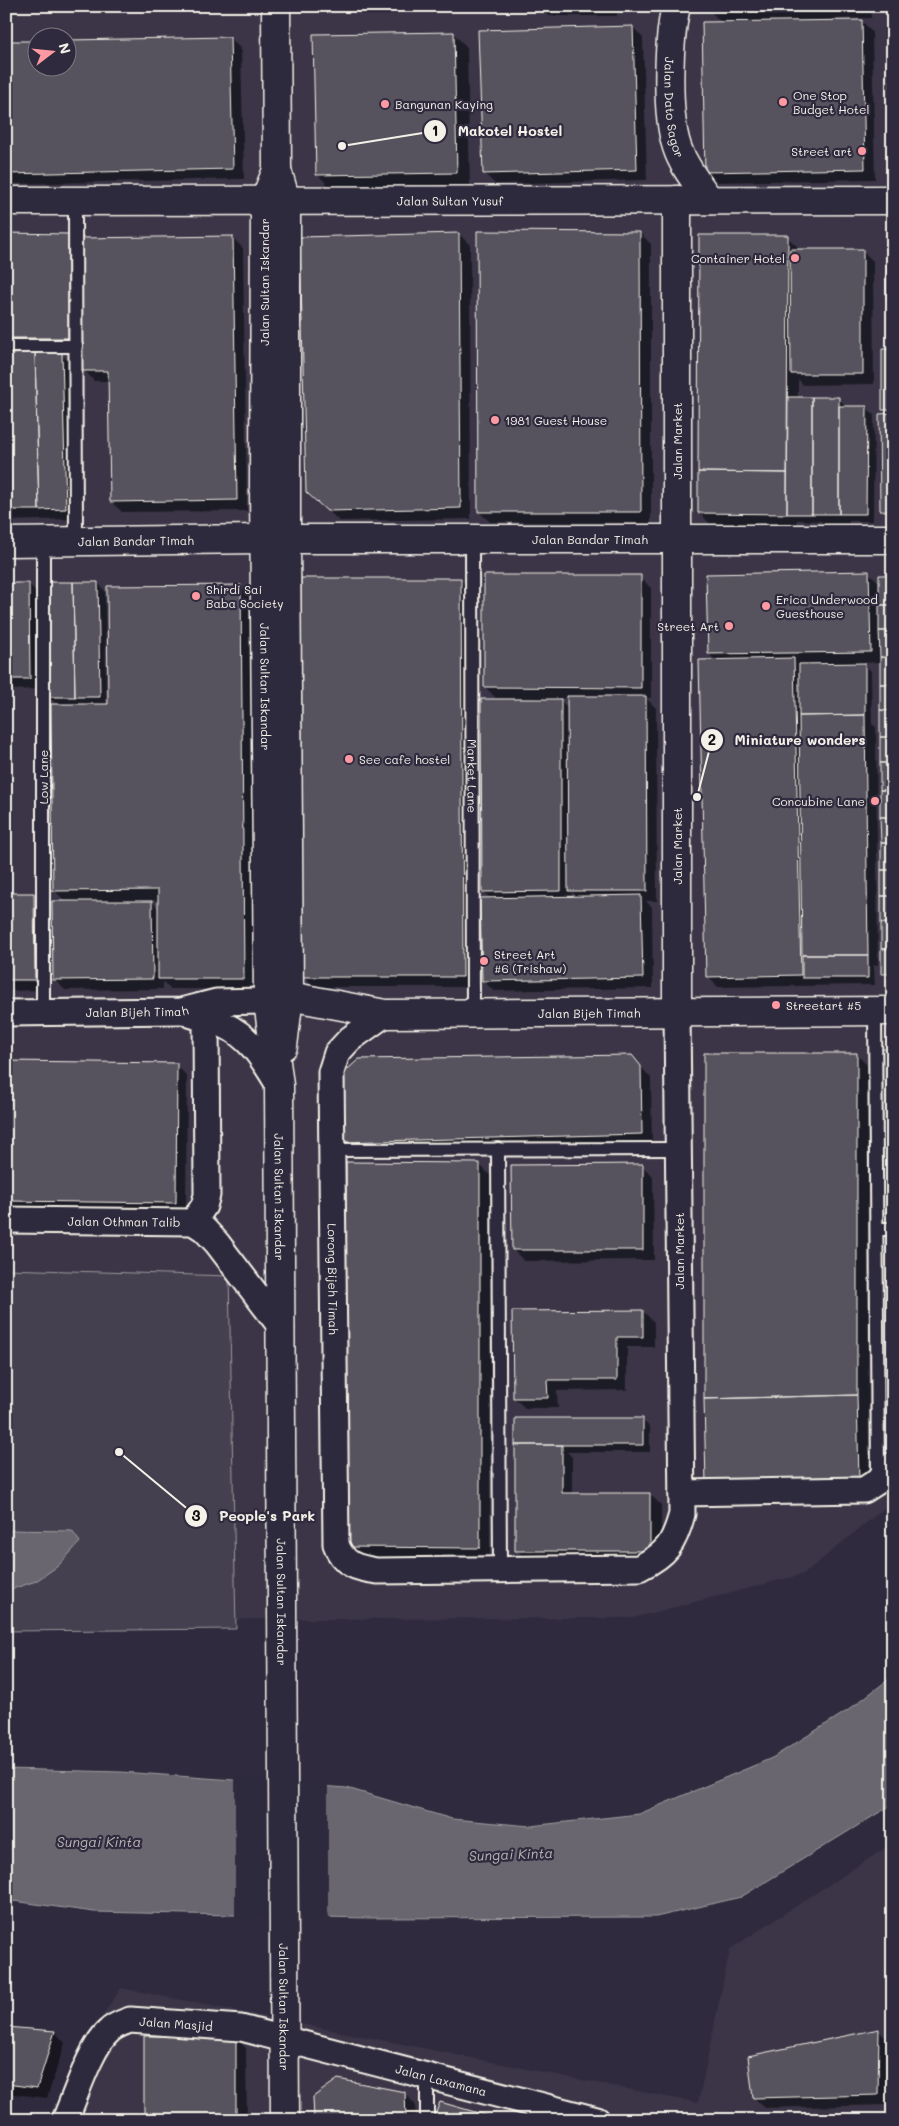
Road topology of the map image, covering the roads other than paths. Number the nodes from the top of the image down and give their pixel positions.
1 (276, 6) edge
2 (676, 6) edge
3 (677, 200) junction
4 (709, 200) junction
5 (893, 200) edge
6 (75, 201) junction
7 (276, 201) junction
8 (6, 202) edge
9 (6, 346) edge
10 (76, 346) junction
11 (472, 538) junction
12 (677, 538) junction
13 (275, 539) junction
14 (893, 539) edge
15 (43, 541) junction
16 (76, 541) junction
17 (6, 542) edge
18 (279, 999) junction
19 (884, 1010) edge
20 (181, 1011) junction
21 (43, 1012) junction
22 (677, 1012) junction
23 (6, 1013) edge
24 (385, 1014) junction
25 (473, 1014) junction
26 (206, 1019) junction
27 (279, 1085) junction
28 (498, 1149) junction
29 (679, 1149) junction
30 (331, 1150) junction
31 (6, 1220) edge
32 (193, 1222) junction
33 (876, 1229) junction
34 (893, 1229) edge
35 (281, 1327) junction
36 (885, 1473) edge
37 (682, 1493) junction
38 (347, 1563) joint
39 (500, 1570) junction
40 (286, 2026) junction
41 (427, 2075) junction
42 (66, 2120) edge
43 (286, 2120) edge
44 (427, 2120) edge
45 (598, 2120) edge

1 - 7 main road, Jalan Sultan Iskandar
2 - 4 main road, Jalan Dato Sagor
3 - 4 main road, Jalan Sultan Yusuf
3 - 7 main road, Jalan Sultan Yusuf
3 - 12 main road, Jalan Market
4 - 5 main road, Jalan Sultan Yusuf
6 - 7 main road, Jalan Sultan Yusuf
6 - 8 main road, Jalan Sultan Yusuf
6 - 10 lane
7 - 13 main road, Jalan Sultan Iskandar
9 - 10 lane
10 - 16 lane
11 - 12 main road, Jalan Bandar Timah
11 - 13 main road, Jalan Bandar Timah
11 - 25 lane, Market Lane
12 - 14 main road, Jalan Bandar Timah
12 - 22 main road, Jalan Market
13 - 16 main road, Jalan Bandar Timah
13 - 18 main road, Jalan Sultan Iskandar
15 - 16 main road, Jalan Bandar Timah
15 - 17 main road, Jalan Bandar Timah
15 - 21 lane, Low Lane
18 - 20 street, Jalan Bijeh Timah
18 - 24 main road, Jalan Bijeh Timah
18 - 27 main road, Jalan Sultan Iskandar
19 - 22 main road, Jalan Bijeh Timah
19 - 33 lane
20 - 21 street, Jalan Bijeh Timah
20 - 26 street
21 - 23 street, Jalan Bijeh Timah
22 - 25 main road, Jalan Bijeh Timah
22 - 29 street, Jalan Market
24 - 25 main road, Jalan Bijeh Timah
24 - 30 street, Lorong Bijeh Timah
26 - 27 street
26 - 32 street
27 - 35 main road, Jalan Sultan Iskandar
28 - 29 lane
28 - 30 lane
28 - 39 lane
29 - 37 street, Jalan Market
30 - 38 street, Lorong Bijeh Timah
31 - 32 street, Jalan Othman Talib
32 - 35 street, Jalan Othman Talib
33 - 34 lane
33 - 36 lane
35 - 40 main road, Jalan Sultan Iskandar
36 - 37 street
37 - 39 street, Jalan Market
38 - 39 street, Jalan Market
40 - 41 street, Jalan Laxamana
40 - 42 street, Jalan Masjid
40 - 43 main road, Jalan Sultan Iskandar
41 - 44 lane
41 - 45 street, Jalan Laxamana

